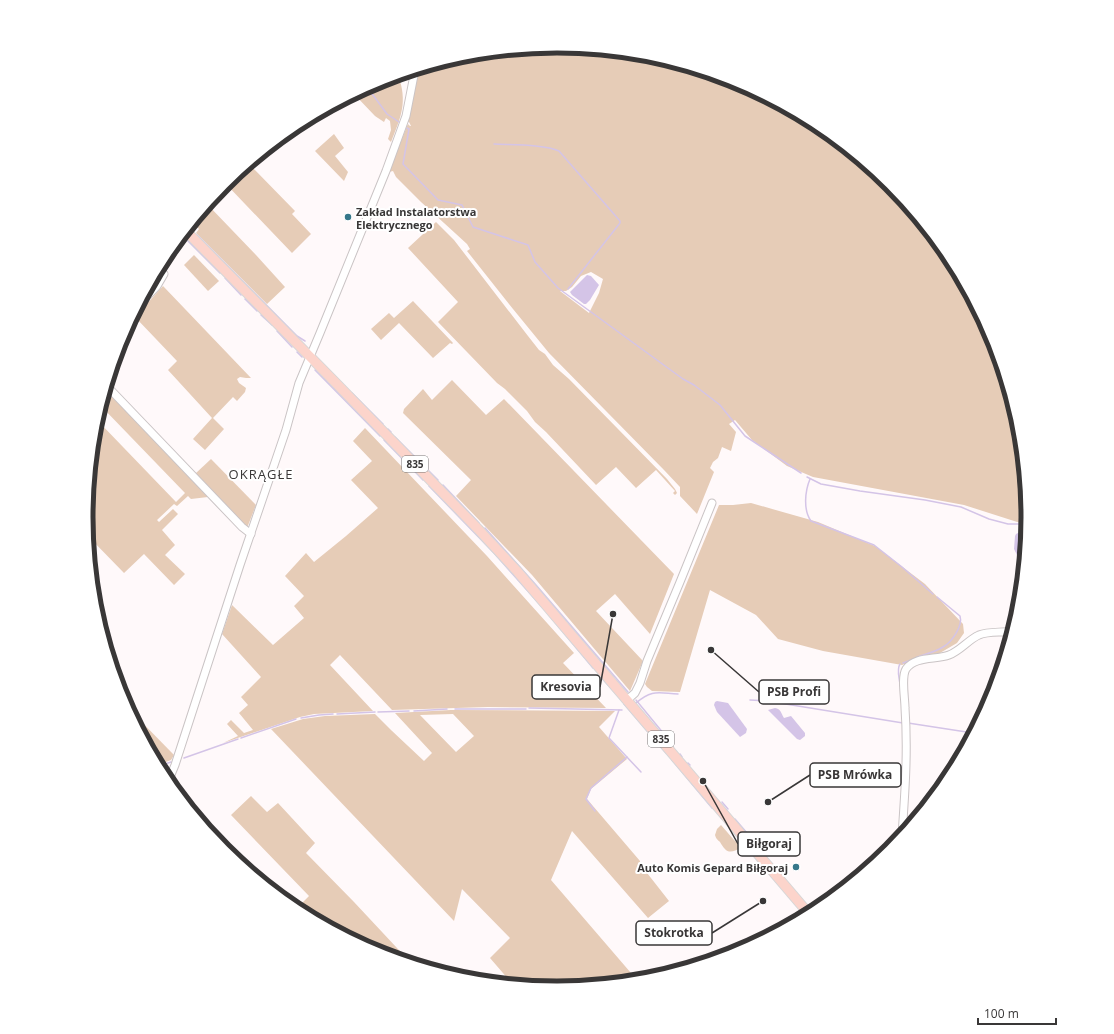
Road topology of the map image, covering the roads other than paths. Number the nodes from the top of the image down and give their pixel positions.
1 (414, 76) edge
2 (189, 234) edge
3 (164, 274) dead end
4 (151, 293) edge
5 (310, 357) junction
6 (111, 390) edge
7 (712, 503) dead end
8 (251, 534) junction
9 (1006, 632) edge
10 (630, 703) junction
11 (171, 775) edge
12 (903, 827) edge
13 (805, 909) edge

1 - 5 street
2 - 5 main road, 835
3 - 4 street
5 - 8 street
5 - 10 main road, 835
6 - 8 street
7 - 10 street
8 - 11 street
9 - 12 street
10 - 13 main road, 835

